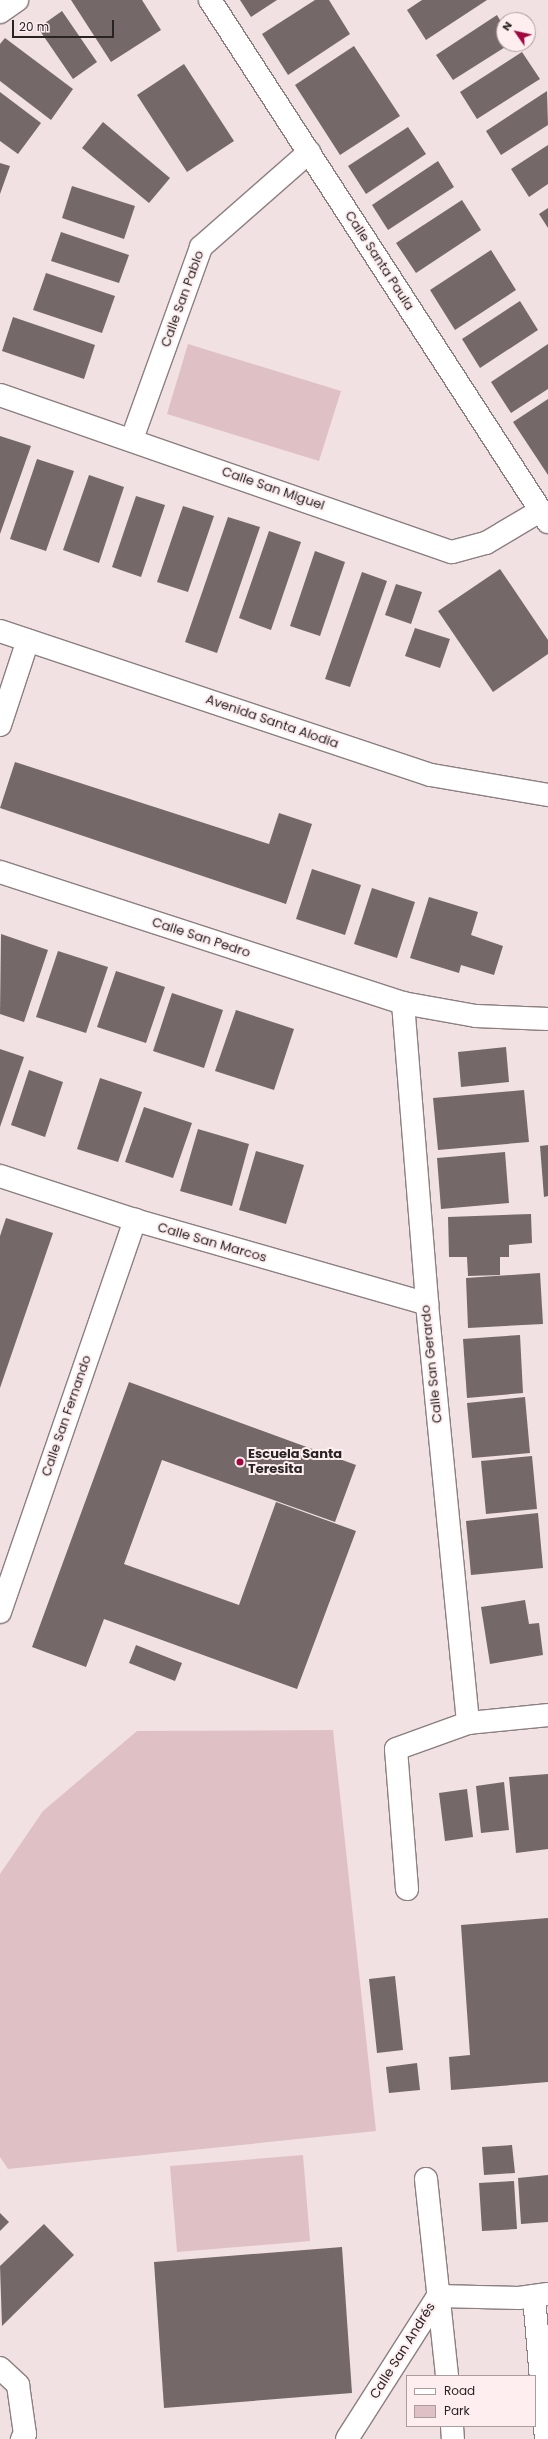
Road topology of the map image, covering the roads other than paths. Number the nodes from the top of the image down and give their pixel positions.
1 (17, 0) edge
2 (210, 0) edge
3 (0, 12) edge
4 (309, 152) junction
5 (0, 395) edge
6 (132, 439) junction
7 (544, 516) edge
8 (0, 631) edge
9 (28, 640) junction
10 (0, 725) edge
11 (548, 795) edge
12 (0, 872) edge
13 (403, 1003) junction
14 (548, 1019) edge
15 (0, 1176) edge
16 (135, 1220) junction
17 (427, 1304) junction
18 (0, 1612) edge
19 (548, 1715) edge
20 (468, 1723) junction
21 (407, 1889) dead end
22 (426, 2178) dead end
23 (541, 2295) edge
24 (438, 2296) junction
25 (0, 2368) edge
26 (447, 2375) edge
27 (452, 2427) edge
28 (22, 2439) edge
29 (347, 2439) edge
30 (453, 2439) edge
31 (546, 2439) edge

1 - 3 street
2 - 4 street, Calle Santa Paula
4 - 6 street, Calle San Pablo
4 - 7 street, Calle Santa Paula
5 - 6 street, Calle San Miguel
6 - 7 street, Calle San Miguel
8 - 9 street, Avenida Santa Alodia
9 - 10 street
9 - 11 street, Avenida Santa Alodia
12 - 13 street, Calle San Pedro
13 - 14 street, Calle San Pedro
13 - 17 street, Calle San Gerardo
15 - 16 street, Calle San Marcos
16 - 17 street, Calle San Marcos
16 - 18 street, Calle San Fernando
17 - 20 street, Calle San Gerardo
19 - 20 street
20 - 21 street
22 - 24 street
23 - 24 street, Calle San Andrés
23 - 31 street
24 - 26 street
24 - 29 street, Calle San Andrés
25 - 28 street
27 - 30 street

